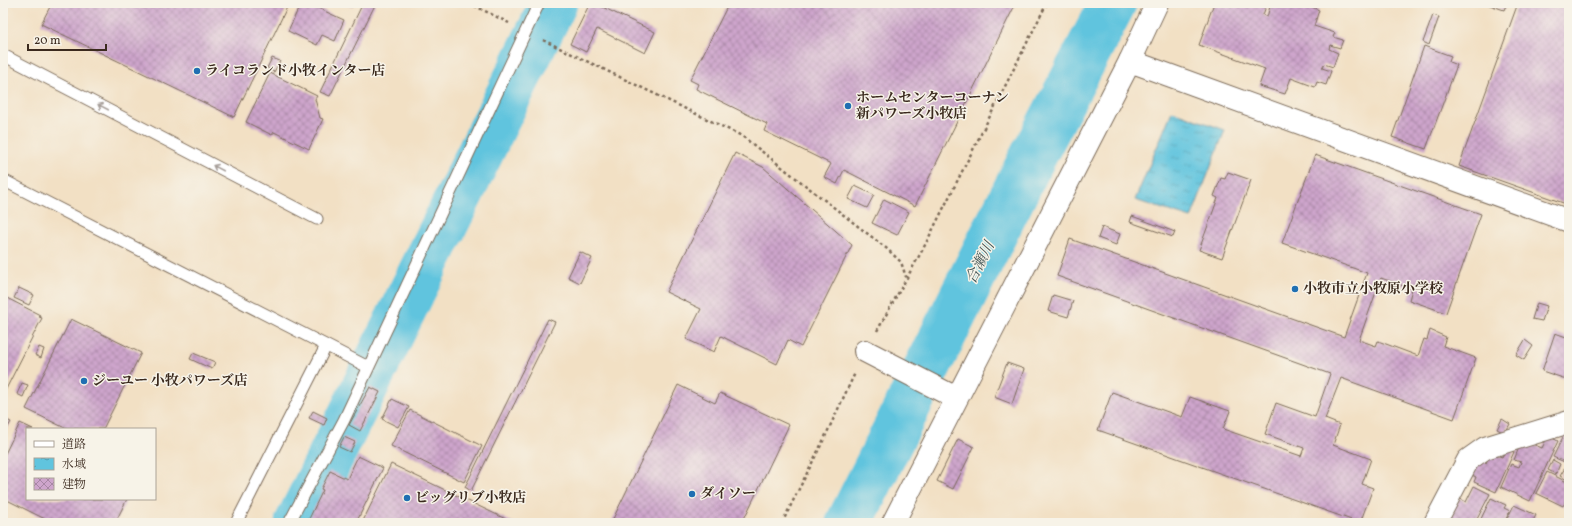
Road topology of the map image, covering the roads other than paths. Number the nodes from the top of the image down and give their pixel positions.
1 (539, 3) edge
2 (1157, 3) edge
3 (3, 55) edge
4 (1130, 61) junction
5 (3, 180) edge
6 (317, 220) dead end
7 (1569, 221) edge
8 (326, 346) junction
9 (866, 351) road end
10 (368, 367) junction
11 (956, 398) junction
12 (1569, 422) edge
13 (236, 523) edge
14 (289, 523) edge
15 (893, 523) edge
16 (1435, 523) edge

1 - 10 lane
2 - 4 street
6 -> 3 lane
4 - 7 street
4 - 11 street
5 - 8 lane
8 - 10 lane
8 - 13 lane
9 - 11 street
10 - 14 lane
11 - 15 street
12 - 16 street

